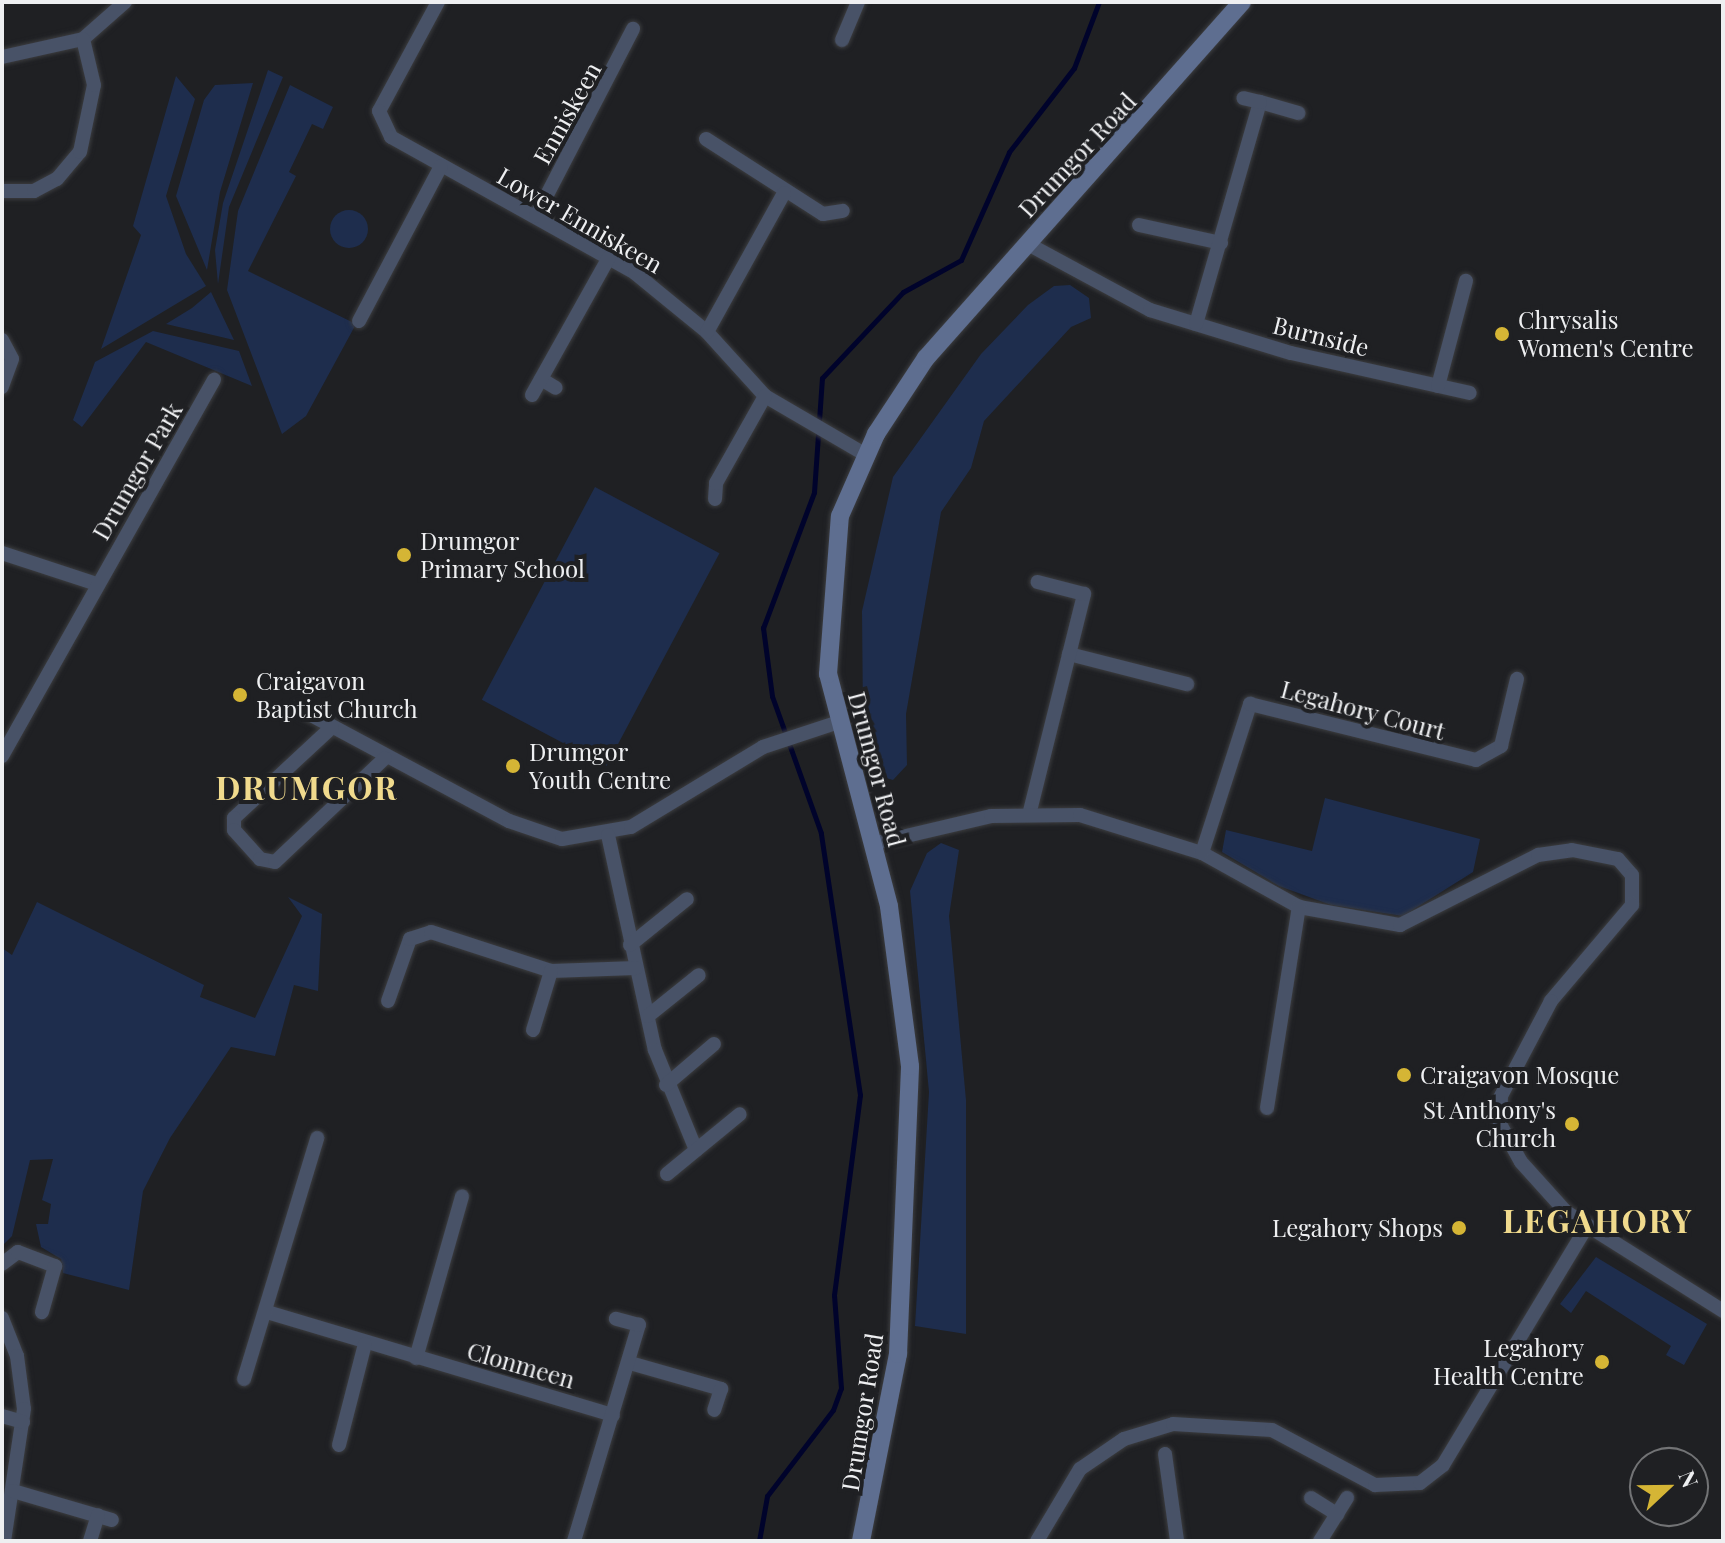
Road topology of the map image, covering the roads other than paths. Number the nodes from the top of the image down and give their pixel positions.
1 (125, 2) edge
2 (438, 2) edge
3 (858, 2) edge
4 (1242, 2) edge
5 (633, 29) dead end
6 (83, 39) junction
7 (842, 40) dead end
8 (2, 57) edge
9 (1243, 98) dead end
10 (1260, 102) junction
11 (1298, 113) dead end
12 (363, 117) dead end
13 (379, 121) junction
14 (706, 139) dead end
15 (441, 166) junction
16 (2, 191) edge
17 (784, 193) junction
18 (843, 211) dead end
19 (536, 216) junction
20 (1139, 225) dead end
21 (1221, 243) junction
22 (1028, 244) junction
23 (609, 257) junction
24 (1466, 281) dead end
25 (359, 321) dead end
26 (1196, 324) junction
27 (707, 332) junction
28 (2, 340) edge
29 (541, 379) junction
30 (214, 380) dead end
31 (1438, 386) junction
32 (2, 387) edge
33 (556, 388) dead end
34 (1470, 393) dead end
35 (532, 395) dead end
36 (765, 396) junction
37 (866, 455) junction
38 (715, 499) dead end
39 (2, 553) edge
40 (1038, 582) dead end
41 (97, 584) junction
42 (1069, 654) junction
43 (1517, 679) dead end
44 (1187, 684) dead end
45 (300, 709) dead end
46 (836, 723) junction
47 (332, 727) junction
48 (2, 756) edge
49 (385, 758) junction
50 (1030, 811) junction
51 (608, 835) junction
52 (872, 844) junction
53 (1202, 853) junction
54 (687, 899) dead end
55 (1299, 907) junction
56 (630, 945) junction
57 (636, 968) junction
58 (551, 971) junction
59 (699, 975) dead end
60 (388, 1001) dead end
61 (648, 1016) junction
62 (533, 1030) dead end
63 (714, 1044) dead end
64 (666, 1085) junction
65 (1267, 1108) dead end
66 (740, 1114) dead end
67 (317, 1138) dead end
68 (696, 1150) junction
69 (667, 1174) dead end
70 (462, 1196) dead end
71 (1588, 1225) junction
72 (2, 1264) edge
73 (1723, 1311) edge
74 (42, 1312) dead end
75 (267, 1312) junction
76 (2, 1318) edge
77 (616, 1319) dead end
78 (365, 1344) junction
79 (416, 1358) junction
80 (630, 1363) junction
81 (244, 1379) dead end
82 (714, 1410) dead end
83 (613, 1415) junction
84 (2, 1416) edge
85 (23, 1422) junction
86 (339, 1445) dead end
87 (1165, 1454) dead end
88 (13, 1491) junction
89 (1311, 1498) dead end
90 (1347, 1498) dead end
91 (1337, 1514) junction
92 (4, 1541) edge
93 (90, 1541) edge
94 (574, 1541) edge
95 (861, 1541) edge
96 (1037, 1541) edge
97 (1177, 1541) edge
98 (1320, 1541) edge

1 - 6 street
2 - 13 street
3 - 7 street
4 - 22 street, Drumgor Road
5 - 19 street, Enniskeen
6 - 8 street
6 - 16 street
9 - 10 street
10 - 11 street
10 - 21 street
12 - 13 street, Lower Enniskeen
13 - 15 street, Lower Enniskeen
14 - 17 street
15 - 19 street, Lower Enniskeen
15 - 25 street
17 - 18 street
17 - 27 street
19 - 23 street, Lower Enniskeen
20 - 21 street
21 - 26 street
22 - 26 street, Burnside
22 - 37 street, Drumgor Road
23 - 27 street, Lower Enniskeen
23 - 29 street
24 - 31 street
26 - 31 street, Burnside
27 - 36 street, Lower Enniskeen
28 - 32 street
29 - 33 street
29 - 35 street
30 - 41 street, Drumgor Park
31 - 34 street, Burnside
36 - 37 street, Lower Enniskeen
36 - 38 street
37 - 46 street, Drumgor Road
39 - 41 street
40 - 42 street
41 - 48 street, Drumgor Park
42 - 44 street
42 - 50 street
43 - 53 street, Legahory Court
45 - 47 street
46 - 51 street
46 - 52 street, Drumgor Road
47 - 49 street
47 - 49 street
49 - 51 street
50 - 52 street
50 - 53 street
51 - 56 street
52 - 95 street, Drumgor Road
53 - 55 street
54 - 56 street
55 - 65 street
55 - 71 street
56 - 57 street
57 - 58 street
57 - 61 street
58 - 60 street
58 - 62 street
59 - 61 street
61 - 64 street
63 - 64 street
64 - 68 street
66 - 68 street
67 - 75 street
68 - 69 street
70 - 79 street
71 - 73 street
71 - 96 street
72 - 74 street
75 - 78 street, Clonmeen
75 - 81 street
76 - 85 street
77 - 80 street
78 - 79 street, Clonmeen
78 - 86 street
79 - 83 street, Clonmeen
80 - 82 street
80 - 83 street
83 - 94 street
84 - 85 street
85 - 88 street
87 - 97 street
88 - 92 street
88 - 93 street
89 - 91 street
90 - 91 street
91 - 98 street

